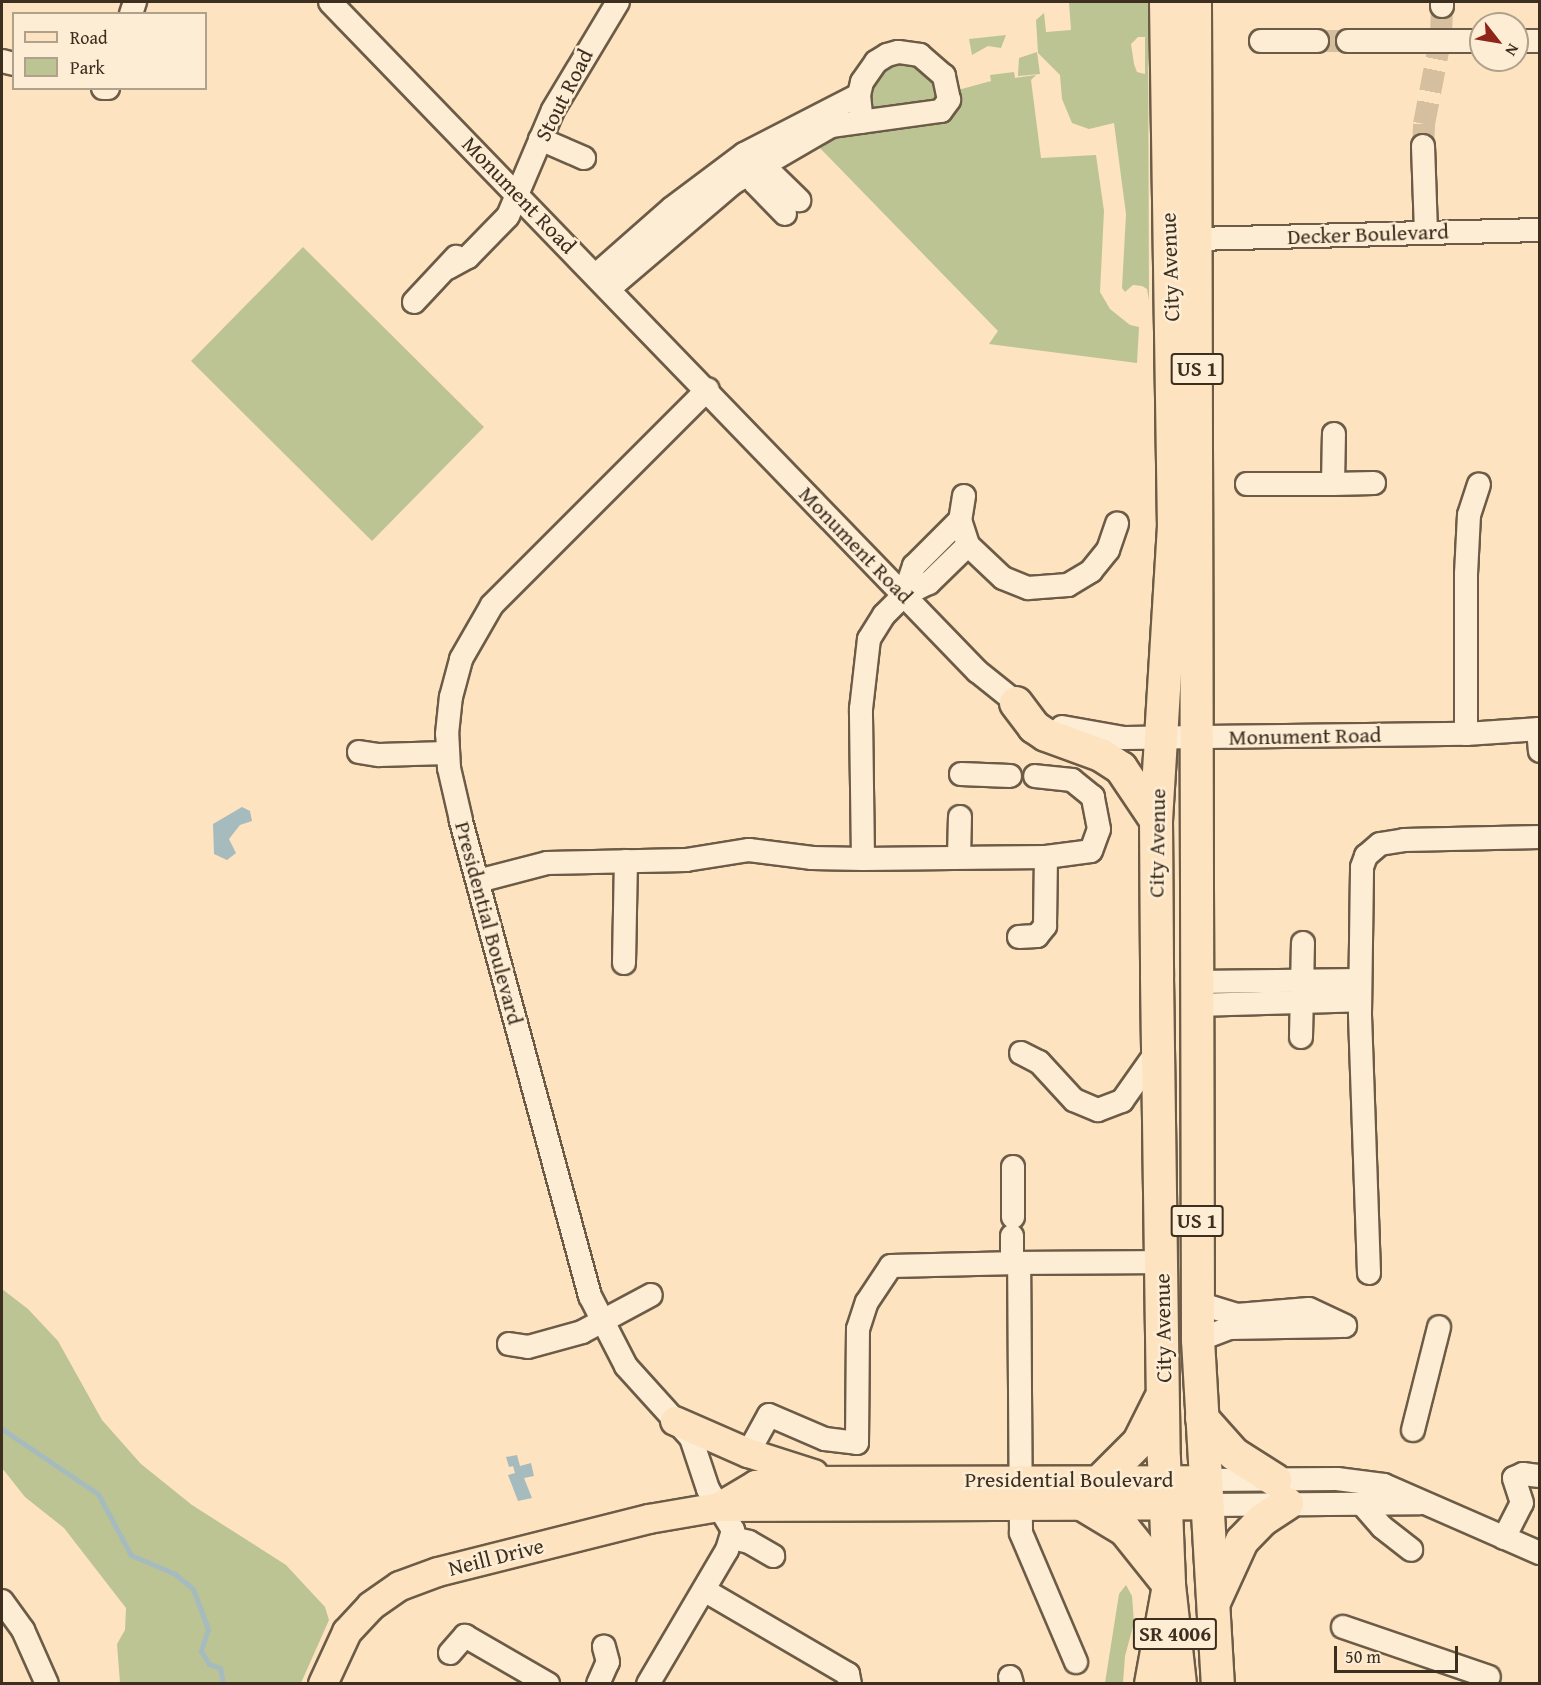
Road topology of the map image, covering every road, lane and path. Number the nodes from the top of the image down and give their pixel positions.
1 (330, 2) edge
2 (618, 2) edge
3 (1166, 2) edge
4 (1195, 2) edge
5 (1261, 41) dead end
6 (1317, 41) tunnel mouth
7 (1348, 41) tunnel mouth
8 (1469, 41) edge
9 (859, 95) junction
10 (862, 122) junction
11 (540, 139) junction
12 (1423, 146) tunnel mouth
13 (584, 158) dead end
14 (749, 161) junction
15 (517, 194) junction
16 (792, 207) dead end
17 (1539, 230) edge
18 (1426, 232) junction
19 (1196, 238) junction
20 (603, 281) junction
21 (414, 302) dead end
22 (708, 389) junction
23 (1334, 434) dead end
24 (1374, 483) dead end
25 (1247, 484) dead end
26 (1333, 484) junction
27 (1479, 484) dead end
28 (964, 496) dead end
29 (960, 520) junction
30 (1117, 524) dead end
31 (968, 545) junction
32 (904, 595) junction
33 (1016, 703) junction
34 (1466, 734) junction
35 (1539, 736) edge
36 (1196, 737) junction
37 (1161, 738) junction
38 (359, 752) dead end
39 (447, 753) junction
40 (961, 774) dead end
41 (1010, 776) dead end
42 (1035, 776) dead end
43 (960, 817) dead end
44 (1156, 820) junction
45 (1539, 837) edge
46 (959, 857) junction
47 (1046, 857) junction
48 (863, 859) junction
49 (626, 861) junction
50 (478, 881) junction
51 (1019, 938) dead end
52 (1303, 943) dead end
53 (624, 963) dead end
54 (1360, 990) junction
55 (1302, 991) junction
56 (1196, 993) junction
57 (1301, 1037) dead end
58 (1158, 1050) junction
59 (1021, 1053) dead end
60 (1013, 1167) dead end
61 (1162, 1262) junction
62 (1015, 1263) junction
63 (1369, 1274) dead end
64 (651, 1295) dead end
65 (1198, 1303) junction
66 (601, 1323) junction
67 (1439, 1327) dead end
68 (1198, 1340) junction
69 (500, 1346) dead end
70 (1163, 1394) junction
71 (1202, 1418) junction
72 (675, 1421) junction
73 (1413, 1430) dead end
74 (748, 1453) junction
75 (1539, 1476) edge
76 (1102, 1479) junction
77 (848, 1481) junction
78 (1165, 1492) junction
79 (1281, 1492) junction
80 (1018, 1493) junction
81 (1206, 1493) junction
82 (1531, 1502) edge
83 (1420, 1503) junction
84 (1082, 1504) junction
85 (1362, 1504) junction
86 (719, 1507) junction
87 (732, 1538) junction
88 (1504, 1538) junction
89 (1411, 1550) dead end
90 (1539, 1553) edge
91 (773, 1556) dead end
92 (1169, 1585) junction
93 (704, 1590) junction
94 (2, 1601) edge
95 (1213, 1606) junction
96 (1342, 1627) dead end
97 (604, 1647) dead end
98 (450, 1653) dead end
99 (1076, 1662) dead end
100 (1490, 1677) dead end
101 (533, 1680) edge
102 (47, 1683) edge
103 (323, 1683) edge
104 (598, 1683) edge
105 (648, 1683) edge
106 (850, 1683) edge
107 (1151, 1683) edge
108 (1179, 1683) edge
109 (1218, 1683) edge

1 - 15 street, Monument Road
2 - 11 street, Stout Road
3 - 37 highway, City Avenue / US 1
4 - 19 highway, City Avenue / US 1
5 - 6 street
7 - 8 street
9 - 10 street
9 - 10 street
9 - 14 street
10 - 14 street
11 - 13 street
11 - 15 street, Stout Road
12 - 18 street
14 - 16 street
14 - 20 street
15 - 20 street, Monument Road
15 - 21 street, Stout Road
17 - 18 street, Decker Boulevard
18 - 19 street, Decker Boulevard
19 - 36 highway, City Avenue / US 1
20 - 22 street, Monument Road
22 - 32 street, Monument Road
22 - 39 street, Presidential Boulevard
23 - 26 street
24 - 26 street
25 - 26 street
27 - 34 street
28 - 29 street
29 - 31 street
29 - 32 street
30 - 31 street
31 - 32 street
32 - 33 street, Monument Road
32 - 48 street
33 - 37 street, Monument Road
33 - 44 highway
34 - 35 street, Monument Road
34 - 36 street, Monument Road
36 - 37 street, Monument Road
36 - 56 highway, City Avenue / US 1
37 - 44 highway, City Avenue / US 1
38 - 39 street
39 - 50 street, Presidential Boulevard
40 - 41 street
42 - 47 street
43 - 46 street
44 - 58 highway, City Avenue / US 1
45 - 54 street
46 - 47 street
46 - 48 street
47 - 51 street
48 - 49 street
49 - 50 street
49 - 53 street
50 - 66 street, Presidential Boulevard
52 - 55 street
54 - 55 street
54 - 63 street
55 - 56 street
55 - 57 street
56 - 65 highway, City Avenue / US 1
58 - 59 street
58 - 61 highway, City Avenue / US 1
60 - 62 street
61 - 62 street
61 - 70 highway, City Avenue / US 1
62 - 74 street
62 - 80 street
64 - 66 street
65 - 68 highway, City Avenue / US 1
65 - 68 street
66 - 69 street
66 - 72 street, Presidential Boulevard
67 - 73 street
68 - 71 highway, City Avenue / US 1
70 - 76 highway
70 - 78 highway, City Avenue / US 1
71 - 79 highway
71 - 81 highway, City Avenue / US 1
72 - 74 main road
72 - 86 street, Presidential Boulevard
74 - 77 main road
75 - 82 street
76 - 78 main road, Presidential Boulevard
76 - 80 main road, Presidential Boulevard
77 - 80 main road, Presidential Boulevard
77 - 86 main road, Presidential Boulevard
78 - 81 main road, Presidential Boulevard
78 - 84 main road, Presidential Boulevard
78 - 92 highway, City Avenue / US 1
79 - 81 street, Presidential Boulevard
79 - 83 street, Presidential Boulevard
79 - 85 street, Presidential Boulevard
79 - 95 highway
80 - 84 main road, Presidential Boulevard
80 - 86 main road, Presidential Boulevard
80 - 99 street
81 - 95 highway, City Avenue / US 1
82 - 88 street
83 - 85 street, Presidential Boulevard
83 - 88 street, Presidential Boulevard
84 - 92 highway
85 - 89 street
86 - 87 street
86 - 103 main road, Neill Drive
87 - 91 street
87 - 93 street
88 - 90 street, Presidential Boulevard
92 - 107 highway, US 1
92 - 108 highway, City Avenue / SR 4006
93 - 105 street
93 - 106 street
94 - 102 street
95 - 109 highway, City Avenue / US 1
96 - 100 street
97 - 104 street
98 - 101 street

